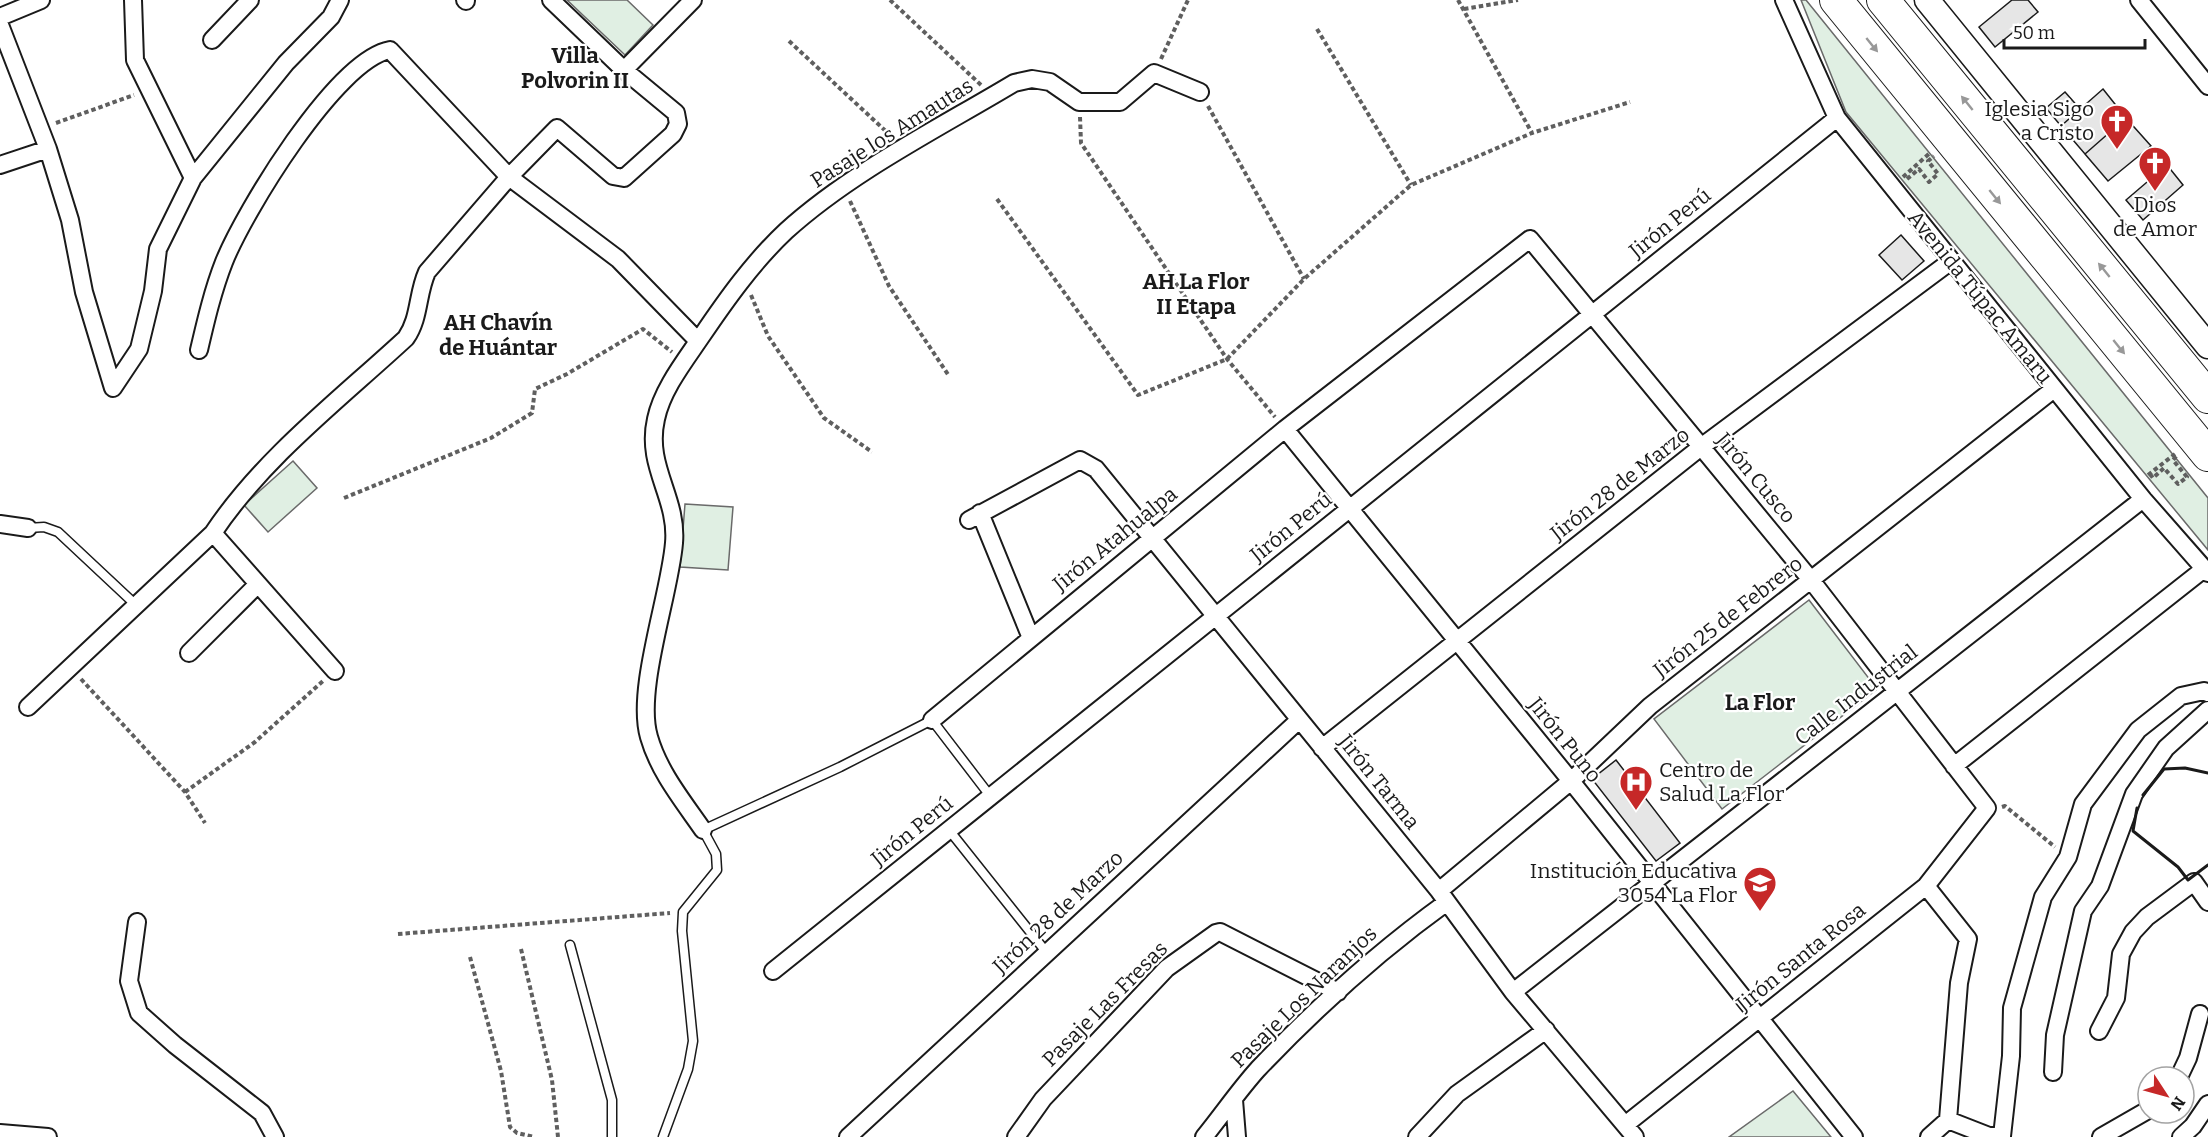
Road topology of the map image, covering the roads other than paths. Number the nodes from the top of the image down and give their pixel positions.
1 (41, 0) edge
2 (133, 0) edge
3 (250, 0) edge
4 (340, 0) edge
5 (551, 0) edge
6 (693, 0) edge
7 (1784, 0) edge
8 (1836, 0) edge
9 (1883, 0) edge
10 (1928, 0) edge
11 (2139, 0) edge
12 (0, 16) edge
13 (0, 25) edge
14 (212, 40) dead end
15 (624, 70) junction
16 (2208, 86) edge
17 (1200, 92) road end
18 (1837, 118) junction
19 (48, 148) junction
20 (0, 165) edge
21 (509, 177) junction
22 (193, 178) junction
23 (1530, 239) joint
24 (1951, 261) junction
25 (1592, 314) junction
26 (2204, 332) edge
27 (698, 341) junction
28 (199, 350) dead end
29 (2054, 389) junction
30 (2208, 397) edge
31 (1285, 429) junction
32 (1701, 447) junction
33 (2208, 455) edge
34 (2143, 499) junction
35 (1350, 509) junction
36 (0, 524) edge
37 (28, 528) joint
38 (213, 533) junction
39 (1152, 538) junction
40 (2206, 571) edge
41 (1811, 580) junction
42 (258, 584) junction
43 (137, 606) junction
44 (1215, 617) junction
45 (1031, 638) junction
46 (1456, 641) junction
47 (189, 653) dead end
48 (334, 671) road end
49 (1896, 692) junction
50 (2208, 693) edge
51 (28, 707) dead end
52 (2208, 711) edge
53 (932, 720) junction
54 (1299, 720) junction
55 (1322, 748) junction
56 (1954, 766) junction
57 (1571, 781) junction
58 (990, 797) junction
59 (1987, 808) joint
60 (703, 830) junction
61 (949, 830) junction
62 (1651, 884) junction
63 (1926, 886) junction
64 (1443, 897) junction
65 (2208, 902) edge
66 (138, 922) dead end
67 (570, 945) dead end
68 (1047, 953) junction
69 (773, 971) dead end
70 (1338, 992) junction
71 (1513, 992) junction
72 (2200, 1014) dead end
73 (1760, 1019) junction
74 (1546, 1030) junction
75 (2099, 1031) dead end
76 (2185, 1065) edge
77 (2054, 1072) dead end
78 (1234, 1100) junction
79 (2208, 1104) edge
80 (2136, 1117) edge
81 (1948, 1120) junction
82 (1630, 1131) edge
83 (0, 1133) edge
84 (48, 1137) edge
85 (275, 1137) edge
86 (612, 1137) edge
87 (663, 1137) edge
88 (848, 1137) edge
89 (1016, 1137) edge
90 (1204, 1137) edge
91 (1237, 1137) edge
92 (1417, 1137) edge
93 (1854, 1137) edge
94 (1929, 1137) edge
95 (2101, 1137) edge
96 (2181, 1137) edge

1 - 12 street
2 - 22 street
3 - 14 street
4 - 22 street
5 - 15 street
6 - 15 street
7 - 18 street, Avenida Túpac Amaru
8 -> 33 highway
30 -> 9 highway
10 - 26 street
11 - 16 street
13 - 19 street
15 - 21 street
17 - 27 street, Pasaje los Amautas
18 - 24 street, Avenida Túpac Amaru
18 - 25 street, Jirón Perú
19 - 20 street
19 - 22 street
21 - 27 street
21 - 28 street
21 - 38 street
23 - 25 street, Jirón Cusco
23 - 31 street, Jirón Atahualpa
24 - 29 street, Avenida Túpac Amaru
24 - 32 street, Jirón 28 de Marzo
25 - 32 street, Jirón Cusco
25 - 35 street, Jirón Perú
27 - 60 street, Pasaje los Amautas
29 - 34 street, Avenida Túpac Amaru
29 - 41 street, Jirón 25 de Febrero
31 - 35 street, Jirón Puno
31 - 39 street, Jirón Atahualpa
32 - 41 street, Jirón Cusco
32 - 46 street, Jirón 28 de Marzo
34 - 40 street, Avenida Túpac Amaru
34 - 49 street, Calle Industrial
35 - 44 street, Jirón Perú
35 - 46 street, Jirón Puno
36 - 37 street
37 - 43 lane
38 - 42 street
38 - 43 street
39 - 44 street, Jirón Tarma
39 - 45 street, Jirón Atahualpa
39 - 45 street, Jirón Tarma
40 - 56 street
41 - 49 street, Jirón Cusco
41 - 57 street, Jirón 25 de Febrero
42 - 47 street
42 - 48 street
43 - 51 street
44 - 54 street, Jirón Tarma
44 - 58 street, Jirón Perú
45 - 53 street, Jirón Atahualpa
46 - 55 street, Jirón 28 de Marzo
46 - 57 street, Jirón Puno
49 - 56 street, Jirón Cusco
49 - 62 street, Calle Industrial
50 - 81 street
52 - 77 street
53 - 58 lane
53 - 60 lane, Jirón Atahualpa
54 - 55 street, Jirón Tarma
54 - 68 street, Jirón 28 de Marzo
55 - 64 street, Jirón Tarma
56 - 59 street, Jirón Cusco
57 - 62 street, Jirón Puno
57 - 64 street, Jirón 25 de Febrero
58 - 61 street, Jirón Perú
59 - 63 street, Jirón Santa Rosa
60 - 87 lane
61 - 68 lane
61 - 69 street, Jirón Perú
62 - 71 street, Calle Industrial
62 - 73 street, Jirón Puno
63 - 73 street, Jirón Santa Rosa
63 - 81 street
64 - 70 street, Pasaje Los Naranjos
64 - 71 street, Jirón Tarma
65 - 75 street
66 - 85 street
67 - 86 lane
68 - 88 street, Jirón 28 de Marzo
70 - 78 street, Pasaje Los Naranjos
70 - 89 street, Pasaje Las Fresas
71 - 74 street, Jirón Tarma
72 - 76 street
73 - 82 street, Jirón Santa Rosa
73 - 93 street, Jirón Puno
74 - 82 street, Jirón Tarma
74 - 92 street
78 - 90 street, Pasaje Los Naranjos
78 - 91 street
79 - 96 street
80 - 95 street
81 - 94 street
83 - 84 street

